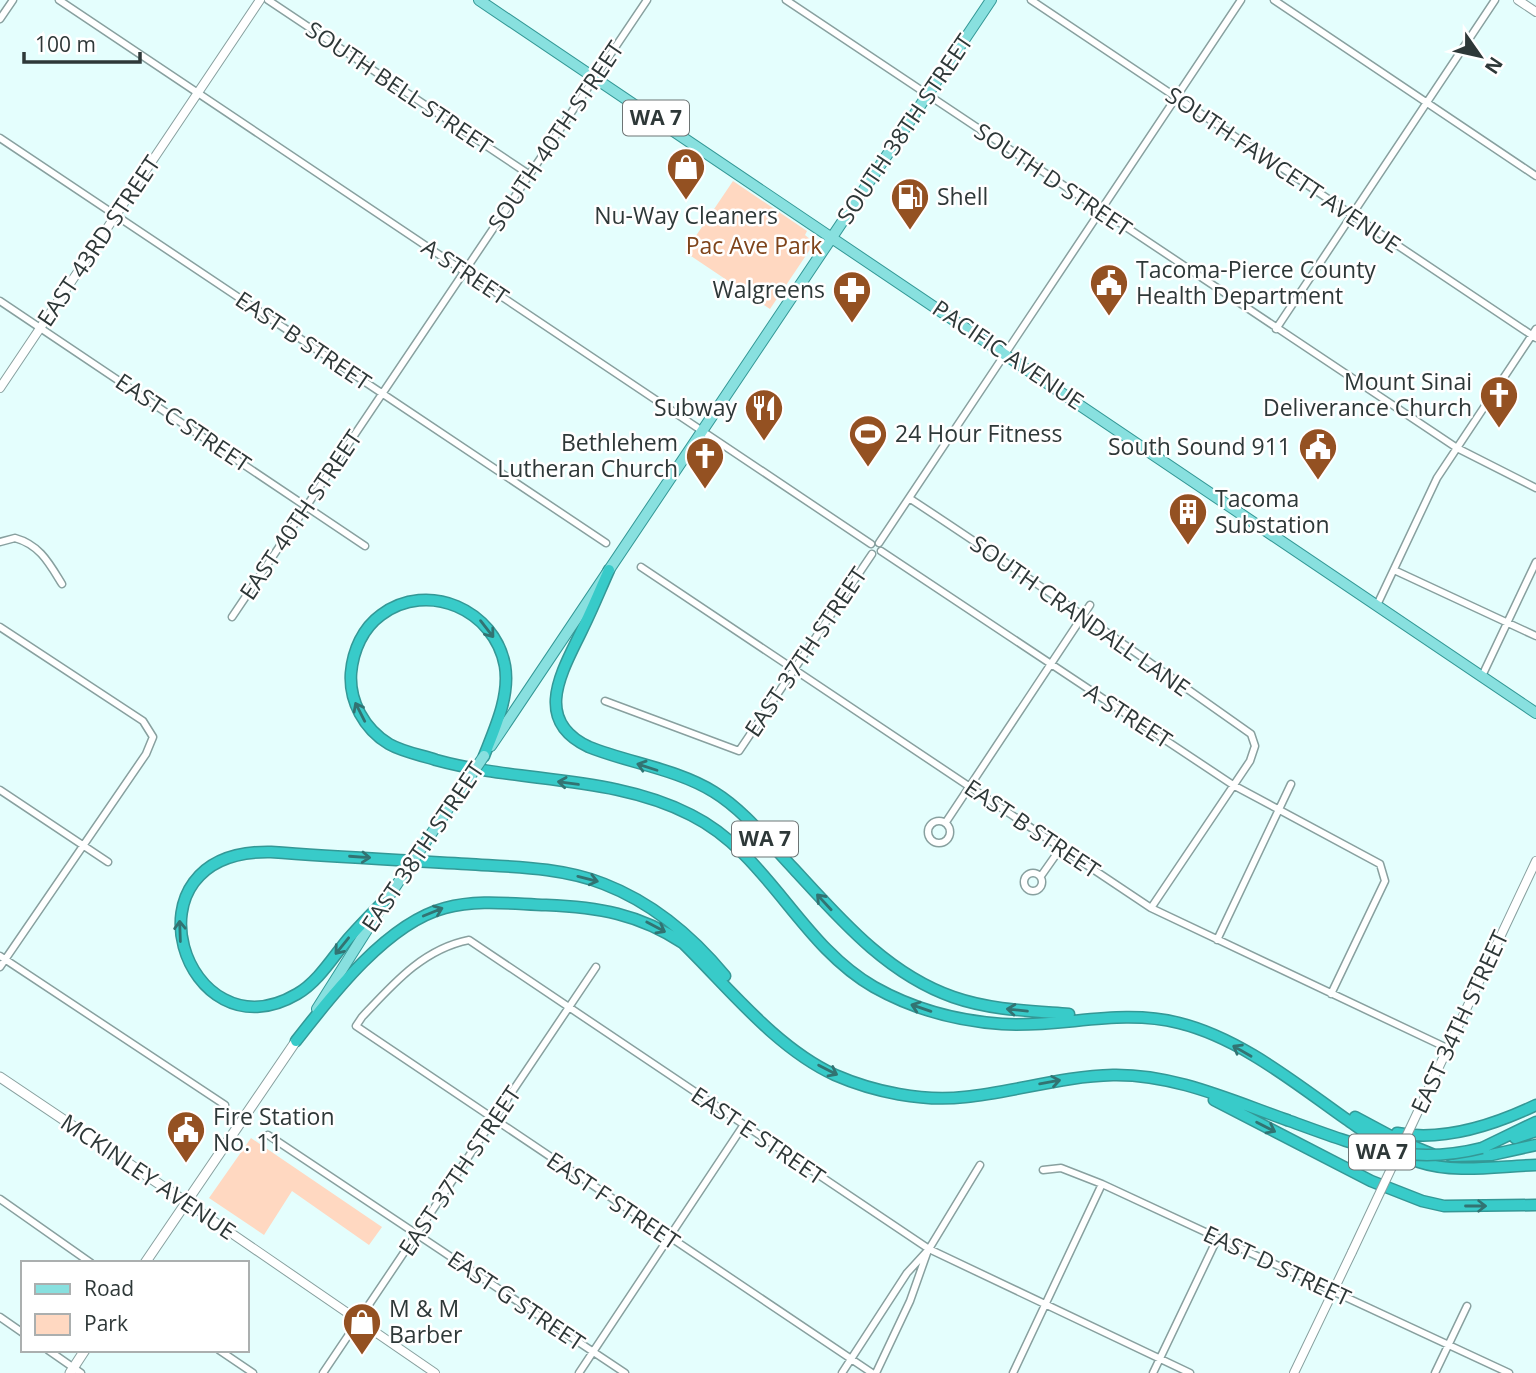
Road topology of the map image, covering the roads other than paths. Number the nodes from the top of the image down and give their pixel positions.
1 (13, 0) edge
2 (59, 0) edge
3 (260, 0) edge
4 (268, 0) edge
5 (479, 0) edge
6 (647, 0) edge
7 (786, 0) edge
8 (991, 0) edge
9 (1031, 0) edge
10 (1241, 0) edge
11 (1274, 0) edge
12 (1495, 0) edge
13 (1518, 0) edge
14 (1536, 12) edge
15 (0, 19) edge
16 (595, 78) junction
17 (197, 93) junction
18 (927, 96) junction
19 (1176, 98) junction
20 (1427, 103) junction
21 (0, 138) edge
22 (530, 175) junction
23 (1536, 176) edge
24 (1100, 212) junction
25 (1351, 215) junction
26 (116, 216) junction
27 (833, 237) junction
28 (465, 273) junction
29 (0, 301) edge
30 (40, 328) junction
31 (1276, 329) junction
32 (1536, 329) edge
33 (1534, 337) edge
34 (1006, 353) junction
35 (0, 388) edge
36 (383, 394) junction
37 (702, 431) junction
38 (1457, 448) junction
39 (1536, 488) edge
40 (909, 498) junction
41 (307, 506) junction
42 (0, 542) edge
43 (607, 543) dead end
44 (365, 546) dead end
45 (877, 546) junction
46 (1536, 562) edge
47 (641, 568) dead end
48 (609, 570) junction
49 (1394, 570) junction
50 (62, 584) dead end
51 (1090, 605) dead end
52 (1377, 605) junction
53 (1083, 616) junction
54 (232, 617) dead end
55 (1507, 622) junction
56 (0, 627) edge
57 (1536, 636) edge
58 (1050, 664) junction
59 (794, 670) junction
60 (1482, 676) junction
61 (606, 701) dead end
62 (1536, 713) edge
63 (484, 755) junction
64 (1291, 784) dead end
65 (1233, 785) junction
66 (969, 788) junction
67 (0, 790) edge
68 (1279, 809) junction
69 (946, 822) dead end
70 (82, 845) junction
71 (1060, 849) junction
72 (1536, 861) edge
73 (108, 862) dead end
74 (1041, 876) dead end
75 (389, 896) junction
76 (1151, 908) junction
77 (1217, 940) junction
78 (2, 958) edge
79 (0, 967) edge
80 (596, 967) dead end
81 (1331, 995) junction
82 (569, 1009) junction
83 (1110, 1017) junction
84 (356, 1026) joint
85 (773, 1031) junction
86 (296, 1041) junction
87 (1447, 1048) junction
88 (0, 1077) edge
89 (1184, 1084) junction
90 (1300, 1087) junction
91 (225, 1105) dead end
92 (1536, 1105) edge
93 (493, 1120) junction
94 (1366, 1123) junction
95 (743, 1126) junction
96 (1532, 1128) edge
97 (268, 1135) dead end
98 (1536, 1145) edge
99 (980, 1165) dead end
100 (1536, 1165) edge
101 (1043, 1170) dead end
102 (1101, 1184) junction
103 (0, 1199) edge
104 (186, 1202) junction
105 (1536, 1205) edge
106 (417, 1235) junction
107 (669, 1238) junction
108 (1217, 1239) junction
109 (929, 1249) junction
110 (89, 1261) edge
111 (146, 1261) edge
112 (1332, 1291) junction
113 (1045, 1305) junction
114 (1467, 1306) dead end
115 (0, 1317) edge
116 (359, 1321) junction
117 (21, 1332) edge
118 (1448, 1345) junction
119 (50, 1352) edge
120 (84, 1352) edge
121 (222, 1352) edge
122 (593, 1352) junction
123 (1160, 1359) junction
124 (851, 1360) junction
125 (74, 1371) edge
126 (253, 1373) edge
127 (323, 1373) edge
128 (435, 1373) edge
129 (579, 1373) edge
130 (625, 1373) edge
131 (842, 1373) edge
132 (874, 1373) edge
133 (1013, 1373) edge
134 (1153, 1373) edge
135 (1191, 1373) edge
136 (1294, 1373) edge
137 (1435, 1373) edge
138 (1509, 1373) edge

1 - 15 street
2 - 17 street, A STREET
3 - 17 street, EAST 43RD STREET
4 - 22 street, SOUTH BELL STREET
5 - 16 main road, PACIFIC AVENUE / WA 7
6 - 16 street, SOUTH 40TH STREET
7 - 18 street, SOUTH D STREET
8 - 18 main road, SOUTH 38TH STREET
9 - 19 street, SOUTH FAWCETT AVENUE
10 - 19 street
11 - 20 street
12 - 20 street
13 - 14 street
16 - 22 street, SOUTH 40TH STREET
16 - 27 main road, PACIFIC AVENUE / WA 7
17 - 26 street, EAST 43RD STREET
17 - 28 street, A STREET
18 - 24 street, SOUTH D STREET
18 - 27 main road, SOUTH 38TH STREET / WA 7
19 - 24 street
19 - 25 street, SOUTH FAWCETT AVENUE
20 - 23 street
20 - 25 street
21 - 26 street, EAST B STREET
22 - 28 street, SOUTH 40TH STREET
24 - 31 street, SOUTH D STREET
24 - 34 street
25 - 31 street
25 - 33 street, SOUTH FAWCETT AVENUE
26 - 30 street, EAST 43RD STREET
26 - 36 street, EAST B STREET
27 - 34 main road, PACIFIC AVENUE
27 - 37 main road, SOUTH 38TH STREET / WA 7
28 - 36 street, EAST 40TH STREET
28 - 37 street, A STREET
29 - 30 street, EAST C STREET
30 - 35 street, EAST 43RD STREET
30 - 41 street, EAST C STREET
31 - 38 street, SOUTH D STREET
32 - 33 street
33 - 38 street
34 - 40 street
34 - 52 main road, PACIFIC AVENUE
36 - 41 street, EAST 40TH STREET
36 - 43 street, EAST B STREET
37 - 45 street, A STREET
37 - 48 main road, EAST 38TH STREET / WA 7
38 - 39 street, SOUTH D STREET
38 - 49 street
40 - 45 street
40 - 53 street, SOUTH CRANDALL LANE
41 - 44 street, EAST C STREET
41 - 54 street, EAST 40TH STREET
42 - 50 street
45 - 58 street, A STREET
45 - 59 street, EAST 37TH STREET
46 - 55 street
47 - 59 street, EAST B STREET
48 - 63 main road, EAST 38TH STREET / WA 7
83 -> 48 highway, WA 7
49 - 52 street
49 - 55 street
51 - 53 street
52 - 60 main road, PACIFIC AVENUE
53 - 58 street
53 - 65 street, SOUTH CRANDALL LANE
55 - 57 street
55 - 60 street
56 - 70 street
58 - 65 street, A STREET
58 - 66 street
59 - 61 street, EAST 37TH STREET
59 - 66 street, EAST B STREET
60 - 62 main road, PACIFIC AVENUE
63 - 75 main road, EAST 38TH STREET / WA 7, bridge
83 -> 63 highway
64 - 68 street
65 - 68 street, A STREET
65 - 76 street
66 - 69 street
66 - 71 street, EAST B STREET
67 - 70 street
68 - 77 street
68 - 81 street, A STREET
70 - 73 street
70 - 78 street
71 - 74 street
71 - 76 street, EAST B STREET
72 - 87 street, EAST 34TH STREET
75 -> 85 highway, WA 7
75 - 86 main road, EAST 38TH STREET / WA 7
76 - 77 street, EAST B STREET
77 - 81 street, EAST B STREET
78 - 79 street
78 - 91 street
80 - 82 street, EAST 37TH STREET
81 - 87 street, EAST B STREET
82 - 84 street, EAST E STREET
82 - 93 street, EAST 37TH STREET
82 - 95 street, EAST E STREET
90 -> 83 highway, WA 7
84 - 93 street, EAST F STREET
86 -> 85 highway
85 -> 89 highway, WA 7
86 - 104 main road, EAST 38TH STREET
87 - 112 street, EAST 34TH STREET, bridge
88 - 104 main road, MCKINLEY AVENUE
89 - 96 highway, WA 7, bridge
89 -> 105 highway
90 - 94 highway
90 - 100 highway
92 - 94 highway
93 - 106 street, EAST 37TH STREET
93 - 107 street, EAST F STREET
94 - 98 highway
95 - 107 street
95 - 109 street, EAST E STREET
97 - 106 street, EAST G STREET
99 - 109 street
101 - 102 street, EAST D STREET
102 - 108 street, EAST D STREET
102 - 113 street
103 - 110 street
104 - 111 main road, EAST 38TH STREET
104 - 116 street, MCKINLEY AVENUE
106 - 116 street, EAST 37TH STREET
106 - 122 street, EAST G STREET
107 - 122 street
107 - 124 street, EAST F STREET
108 - 112 street, EAST D STREET
108 - 123 street
109 - 113 street, EAST E STREET
109 - 124 street
109 - 132 street
112 - 118 street, EAST D STREET
112 - 136 street, EAST 34TH STREET
113 - 123 street, EAST E STREET
113 - 133 street
114 - 118 street
115 - 117 street
116 - 127 street, EAST 37TH STREET
116 - 128 street, MCKINLEY AVENUE
118 - 137 street
118 - 138 street, EAST D STREET
119 - 125 street
120 - 125 main road
121 - 126 street
122 - 129 street
122 - 130 street, EAST G STREET
123 - 134 street
123 - 135 street, EAST E STREET
124 - 131 street
124 - 132 street, EAST F STREET

